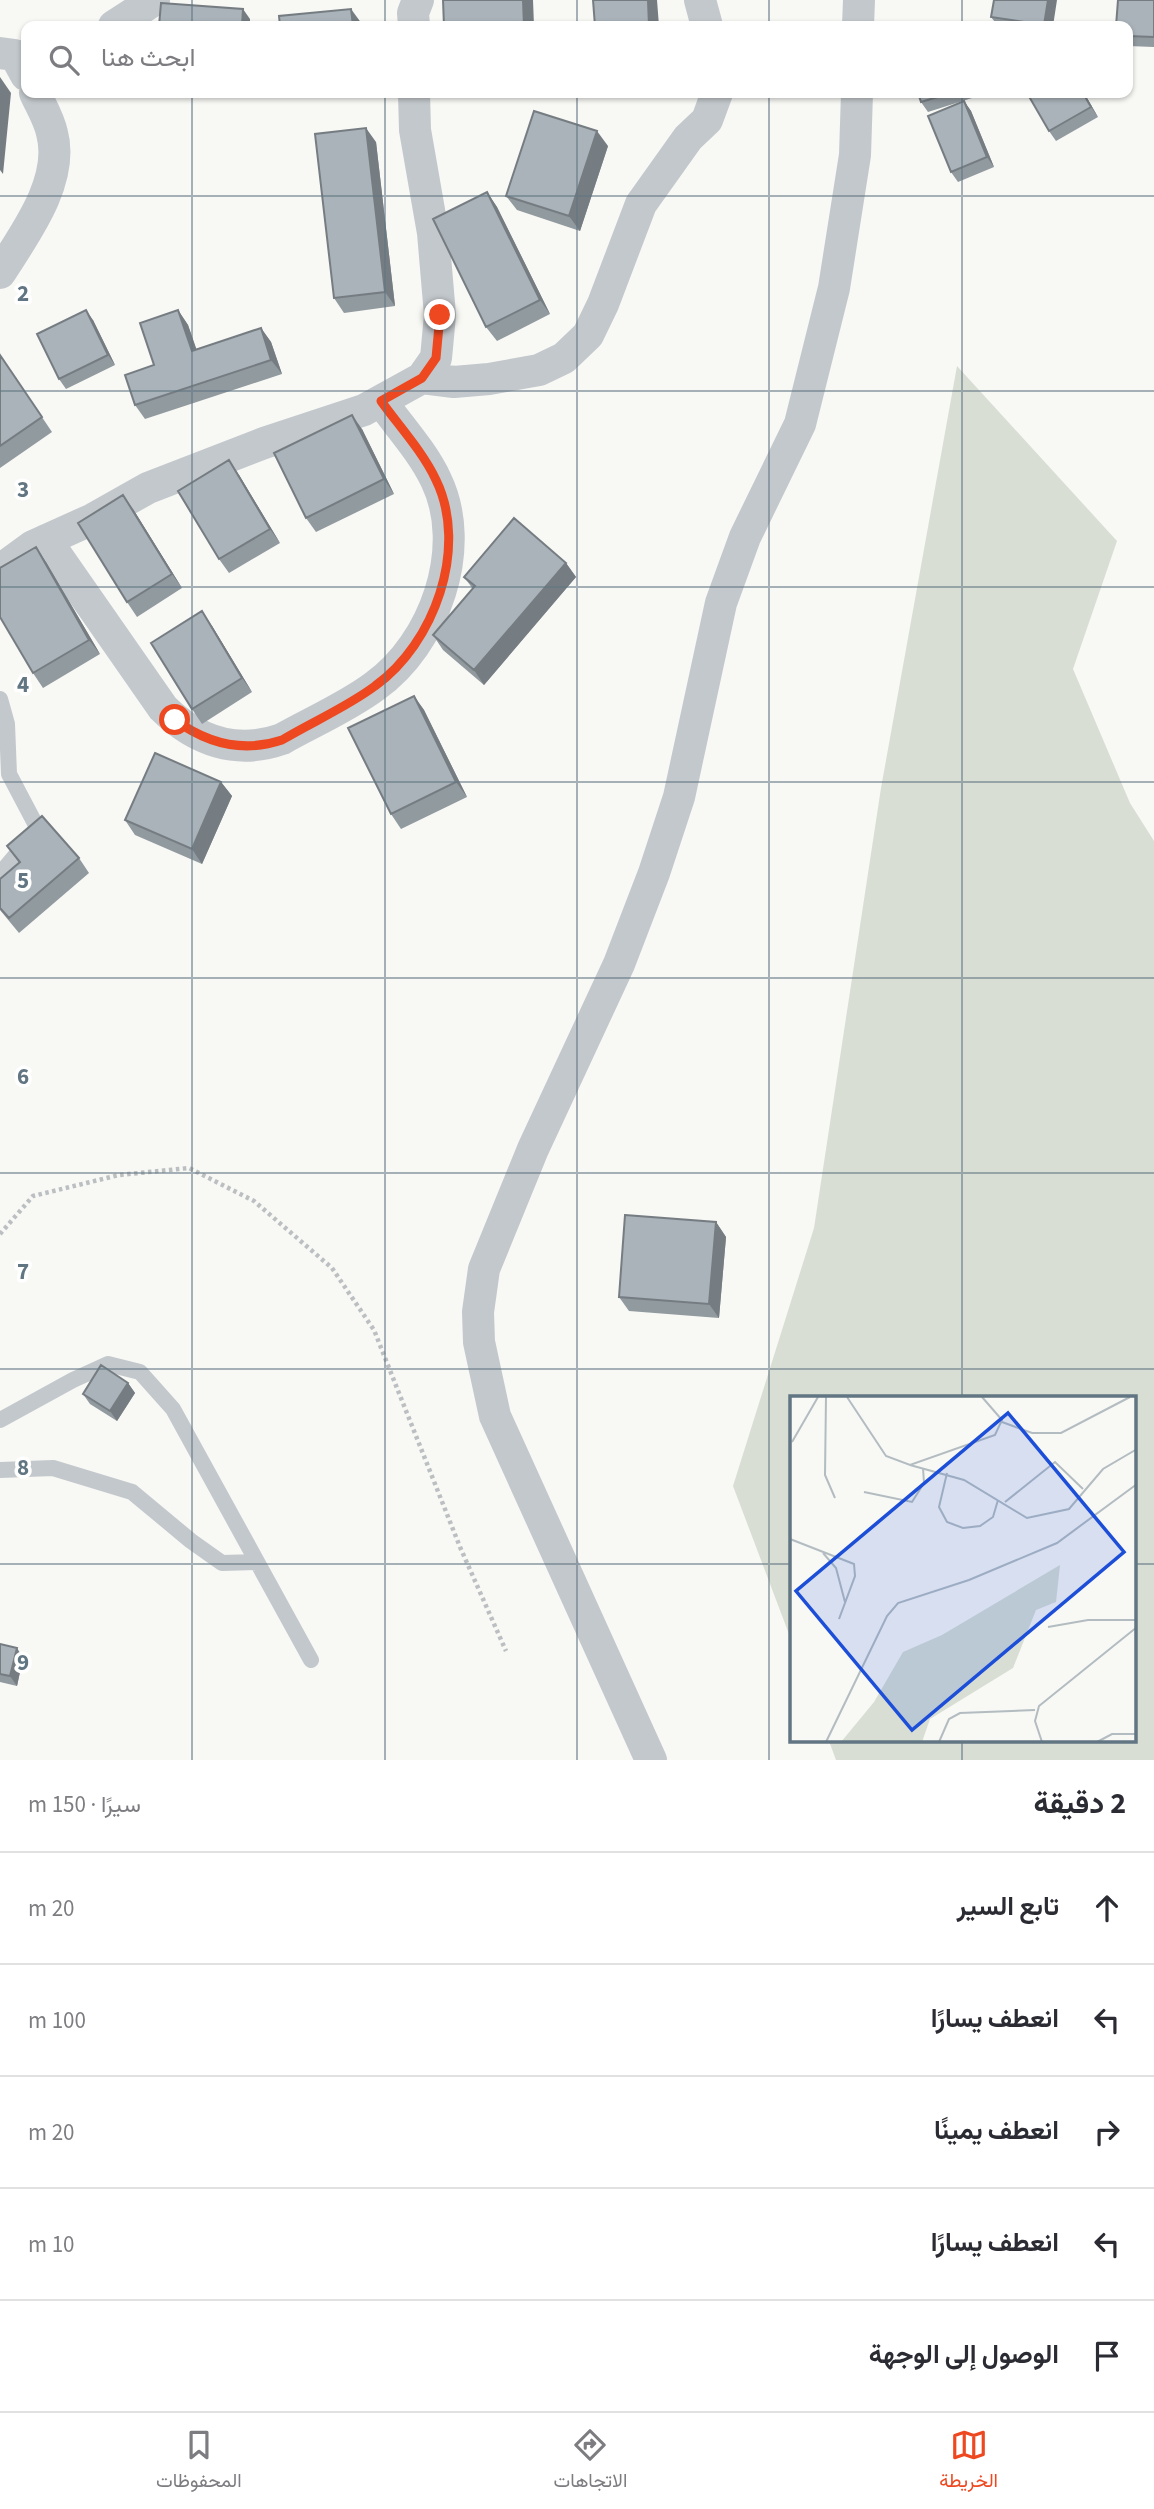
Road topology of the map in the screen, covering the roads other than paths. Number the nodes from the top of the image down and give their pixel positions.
1 (153, 0) edge
2 (418, 0) edge
3 (700, 0) edge
4 (859, 0) edge
5 (122, 21) edge
6 (414, 21) edge
7 (706, 21) edge
8 (858, 21) edge
9 (37, 98) edge
10 (414, 98) edge
11 (715, 98) edge
12 (857, 98) edge
13 (0, 273) edge
14 (422, 378) junction
15 (381, 401) junction
16 (46, 540) junction
17 (0, 570) edge
18 (0, 699) edge
19 (0, 874) edge
20 (0, 1420) edge
21 (0, 1470) edge
22 (256, 1562) junction
23 (311, 1660) dead end
24 (651, 1760) edge

1 - 5 street
2 - 6 street
3 - 7 street
4 - 8 street
9 - 13 street
10 - 14 street
11 - 14 street
12 - 24 street
14 - 15 street
15 - 16 street
15 - 16 street
16 - 17 street
18 - 19 lane
20 - 22 lane
21 - 22 lane
22 - 23 lane

